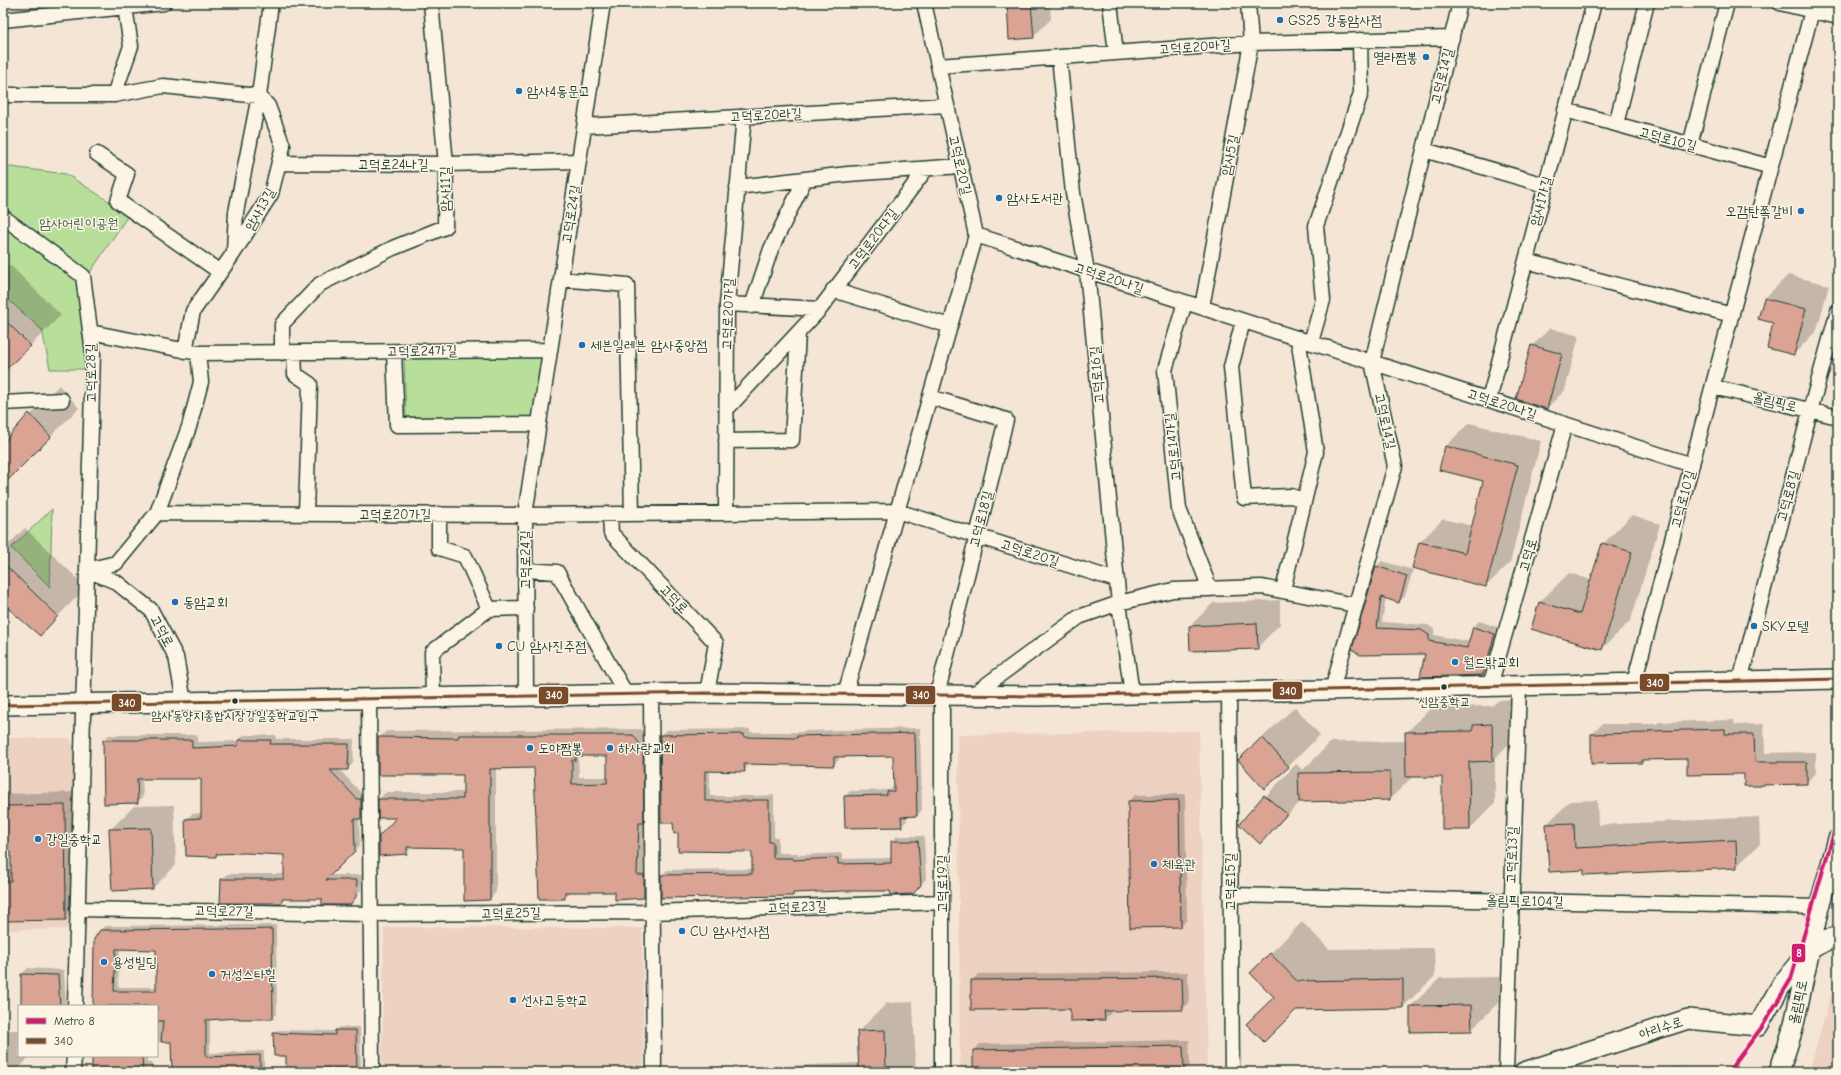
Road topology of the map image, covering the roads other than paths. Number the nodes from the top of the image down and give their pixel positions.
1 (164, 3) edge
2 (271, 3) edge
3 (431, 3) edge
4 (604, 3) edge
5 (924, 3) edge
6 (1110, 3) edge
7 (1248, 3) edge
8 (1460, 3) edge
9 (1594, 3) edge
10 (1646, 3) edge
11 (1727, 3) edge
12 (1780, 3) edge
13 (125, 7) junction
14 (1813, 7) edge
15 (1838, 17) edge
16 (3, 20) edge
17 (1452, 38) junction
18 (1360, 40) junction
19 (1251, 43) junction
20 (1116, 53) junction
21 (1059, 57) junction
22 (938, 66) junction
23 (3, 95) edge
24 (114, 95) junction
25 (259, 96) junction
26 (947, 104) junction
27 (1566, 110) junction
28 (744, 116) junction
29 (1616, 124) junction
30 (585, 126) junction
31 (1690, 145) junction
32 (1424, 150) junction
33 (97, 154) dead end
34 (580, 161) junction
35 (279, 163) junction
36 (446, 164) junction
37 (961, 166) junction
38 (1771, 167) junction
39 (926, 169) junction
40 (805, 179) junction
41 (1545, 185) junction
42 (737, 187) junction
43 (3, 217) edge
44 (976, 235) junction
45 (234, 254) junction
46 (1526, 261) junction
47 (1087, 270) junction
48 (220, 272) junction
49 (561, 279) junction
50 (834, 290) junction
51 (1185, 302) junction
52 (726, 304) junction
53 (752, 306) junction
54 (1202, 307) junction
55 (820, 308) junction
56 (1838, 311) edge
57 (1732, 315) junction
58 (1243, 321) junction
59 (950, 326) junction
60 (90, 332) junction
61 (798, 332) junction
62 (1304, 340) junction
63 (550, 350) junction
64 (191, 352) junction
65 (394, 352) junction
66 (288, 353) junction
67 (1372, 362) junction
68 (1713, 387) junction
69 (930, 397) junction
70 (62, 400) dead end
71 (1489, 400) junction
72 (3, 403) edge
73 (726, 410) junction
74 (1810, 411) junction
75 (1838, 417) edge
76 (539, 424) junction
77 (1565, 424) junction
78 (726, 441) junction
79 (1692, 465) junction
80 (1304, 500) junction
81 (897, 511) junction
82 (726, 512) junction
83 (157, 513) junction
84 (306, 514) junction
85 (439, 514) junction
86 (610, 514) junction
87 (632, 514) junction
88 (525, 515) junction
89 (976, 536) junction
90 (87, 570) junction
91 (525, 570) junction
92 (1116, 580) junction
93 (1210, 589) junction
94 (1283, 590) junction
95 (1119, 604) junction
96 (1355, 605) junction
97 (526, 608) junction
98 (489, 609) junction
99 (1838, 679) edge
100 (1740, 681) junction
101 (1634, 683) junction
102 (1490, 686) junction
103 (1519, 686) junction
104 (1332, 690) junction
105 (1229, 692) junction
106 (707, 693) junction
107 (845, 694) junction
108 (1132, 694) junction
109 (651, 695) junction
110 (939, 695) junction
111 (627, 696) junction
112 (971, 696) junction
113 (526, 697) junction
114 (433, 699) junction
115 (369, 700) junction
116 (184, 702) junction
117 (84, 704) junction
118 (3, 705) edge
119 (1838, 839) edge
120 (1230, 895) junction
121 (1511, 900) junction
122 (942, 902) junction
123 (1819, 907) junction
124 (77, 909) junction
125 (652, 912) junction
126 (370, 914) junction
127 (1838, 935) edge
128 (1810, 949) junction
129 (75, 1005) edge
130 (74, 1057) edge
131 (73, 1072) edge
132 (372, 1072) edge
133 (654, 1072) edge
134 (942, 1072) edge
135 (1232, 1072) edge
136 (1506, 1072) edge
137 (1524, 1072) edge
138 (1780, 1072) edge

1 - 13 street
2 - 25 street, 암사13길
3 - 36 street, 암사11길
4 - 30 street, 고덕로24길
5 - 22 street, 고덕로20길
6 - 20 street
7 - 19 street, 암사5길
8 - 17 street, 고덕로14길
9 - 27 street, 암사1가길
10 - 29 street
11 - 31 street
12 - 14 street
13 - 16 street
13 - 24 street
14 - 15 street
14 - 38 street, 고덕로10길
17 - 18 street, 고덕로20마길
17 - 32 street, 고덕로14길
18 - 19 street, 고덕로20마길
18 - 62 street
19 - 20 street, 고덕로20마길
19 - 54 street, 암사5길
20 - 21 street, 고덕로20마길
21 - 22 street, 고덕로20마길
21 - 47 street, 고덕로16길
22 - 26 street, 고덕로20길
23 - 24 street
24 - 25 street
25 - 35 street, 암사13길
25 - 45 street, 암사13길
26 - 28 street, 고덕로20라길
26 - 37 street, 고덕로20길
27 - 29 street, 고덕로10길
27 - 41 street, 암사1가길
28 - 30 street, 고덕로20라길
28 - 42 street, 고덕로20가길
29 - 31 street, 고덕로10길
30 - 34 street, 고덕로24길
31 - 38 street, 고덕로10길
32 - 41 street
32 - 67 street, 고덕로14길
33 - 48 street
34 - 36 street, 고덕로24나길
34 - 49 street, 고덕로24길
35 - 36 street, 고덕로24나길
35 - 45 street, 암사13길
36 - 66 street, 암사11길
37 - 39 street
37 - 44 street, 고덕로20길
38 - 57 street, 고덕로10길
39 - 40 street
39 - 50 street, 고덕로20다길
40 - 42 street
40 - 53 street
41 - 46 street, 암사1가길
42 - 52 street, 고덕로20가길
43 - 60 street, 고덕로28길
44 - 47 street, 고덕로20나길
44 - 59 street, 고덕로20길
45 - 48 street, 암사13길
46 - 57 street
46 - 71 street, 암사1가길
47 - 51 street, 고덕로20나길
47 - 92 street, 고덕로16길
48 - 64 street, 암사13길
49 - 63 street, 고덕로24길
49 - 87 street
50 - 55 street, 고덕로20다길
50 - 59 street
51 - 54 street, 고덕로20나길
51 - 93 street, 고덕로14가길
52 - 53 street
52 - 73 street, 고덕로20가길
53 - 55 street
54 - 58 street, 고덕로20나길
55 - 61 street, 고덕로20다길
56 - 74 street, 고덕로8길
57 - 68 street, 고덕로10길
58 - 62 street, 고덕로20나길
58 - 80 street
59 - 69 street, 고덕로20길
60 - 64 street, 고덕로24가길
60 - 90 street, 고덕로28길
61 - 73 street, 고덕로20다길
61 - 78 street
62 - 67 street, 고덕로20나길
62 - 80 street
63 - 65 street, 고덕로24가길
63 - 76 street, 고덕로24길
64 - 66 street, 고덕로24가길
64 - 83 street
65 - 66 street, 고덕로24가길
65 - 76 street
66 - 84 street
67 - 71 street, 고덕로20나길
67 - 96 street, 고덕로14길
68 - 74 street, 올림픽로
68 - 79 street, 고덕로10길
69 - 81 street, 고덕로20길
69 - 89 street, 고덕로18길
70 - 72 street
71 - 77 street, 고덕로20나길
73 - 78 street, 고덕로20가길
74 - 75 street, 올림픽로
74 - 100 street, 고덕로8길
76 - 88 street, 고덕로24길
77 - 79 street, 고덕로20나길
77 - 102 street, 고덕로
78 - 82 street, 고덕로20가길
79 - 101 street, 고덕로10길
80 - 94 street
81 - 82 street, 고덕로20가길
81 - 89 street, 고덕로20길
81 - 107 street, 고덕로20길
82 - 87 street, 고덕로20가길
83 - 84 street, 고덕로20가길
83 - 90 street
84 - 85 street, 고덕로20가길
85 - 88 street, 고덕로20가길
85 - 98 street
86 - 87 street, 고덕로20가길
86 - 88 street, 고덕로20가길
86 - 106 street, 고덕로
88 - 91 street, 고덕로24길
89 - 92 street, 고덕로20길
89 - 110 street, 고덕로18길
90 - 116 street, 고덕로
90 - 117 street, 고덕로28길
91 - 97 street, 고덕로24길
91 - 111 street
92 - 95 street, 고덕로16길
93 - 94 street
93 - 95 street
94 - 96 street
95 - 108 street, 고덕로16길
95 - 112 street
96 - 104 street, 고덕로14길
97 - 98 street
97 - 113 street, 고덕로24길
98 - 114 street
99 - 100 main road
100 - 101 main road
101 - 103 main road
102 - 103 main road
102 - 104 main road
103 - 121 street, 고덕로13길
104 - 105 main road
105 - 108 main road
105 - 120 street, 고덕로15길
106 - 107 main road
106 - 109 main road
107 - 110 main road
108 - 112 main road
109 - 111 main road
109 - 125 street
110 - 112 main road
110 - 122 street, 고덕로19길
111 - 113 main road
113 - 114 main road
114 - 115 main road
115 - 116 main road
115 - 126 street
116 - 117 main road
117 - 118 main road
117 - 124 street
119 - 123 main road, 올림픽로
120 - 121 street, 올림픽로104길
120 - 135 street, 고덕로15길
121 - 123 street, 올림픽로104길
121 - 136 street, 고덕로13길
122 - 125 street, 고덕로23길
122 - 134 street, 고덕로19길
123 - 128 main road, 올림픽로
124 - 126 street, 고덕로27길
124 - 129 street
125 - 126 street, 고덕로25길
125 - 133 street
126 - 132 street
127 - 128 main road
128 - 137 main road, 아리수로
128 - 138 main road, 올림픽로
130 - 131 street

